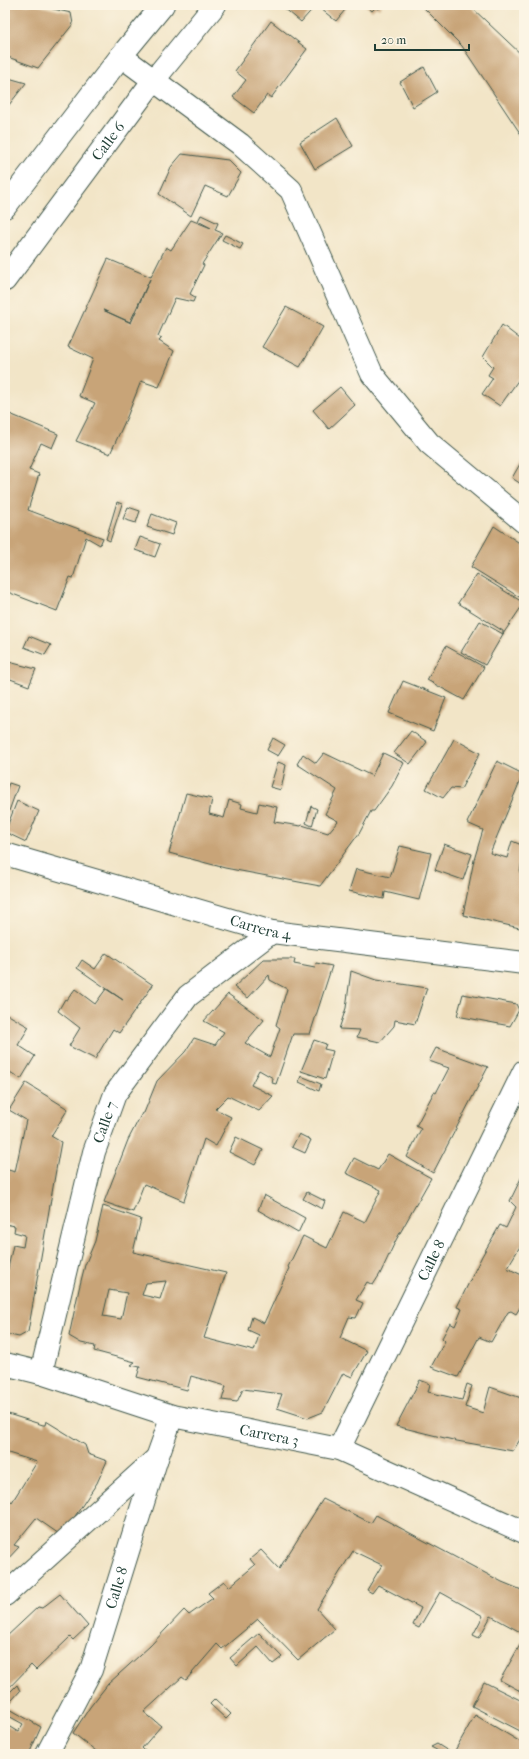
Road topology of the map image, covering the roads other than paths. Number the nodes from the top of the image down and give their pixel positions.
1 (163, 5) edge
2 (215, 5) edge
3 (121, 56) junction
4 (153, 81) junction
5 (5, 207) edge
6 (5, 280) edge
7 (524, 522) edge
8 (5, 854) edge
9 (272, 932) junction
10 (524, 963) edge
11 (524, 1071) edge
12 (5, 1364) edge
13 (41, 1373) junction
14 (172, 1416) junction
15 (339, 1449) junction
16 (158, 1458) junction
17 (524, 1532) edge
18 (5, 1595) edge
19 (47, 1754) edge

1 - 3 street
2 - 4 street, Calle 6
3 - 4 street
3 - 5 street
4 - 6 street, Calle 6
4 - 7 street
8 - 9 street, Carrera 4
9 - 10 street, Carrera 4
9 - 13 street, Calle 7
11 - 15 street, Calle 8
12 - 13 street, Carrera 3
13 - 14 street, Carrera 3
14 - 15 street, Carrera 3
14 - 16 street, Calle 8
15 - 17 street, Carrera 3
16 - 18 street
16 - 19 street, Calle 8

